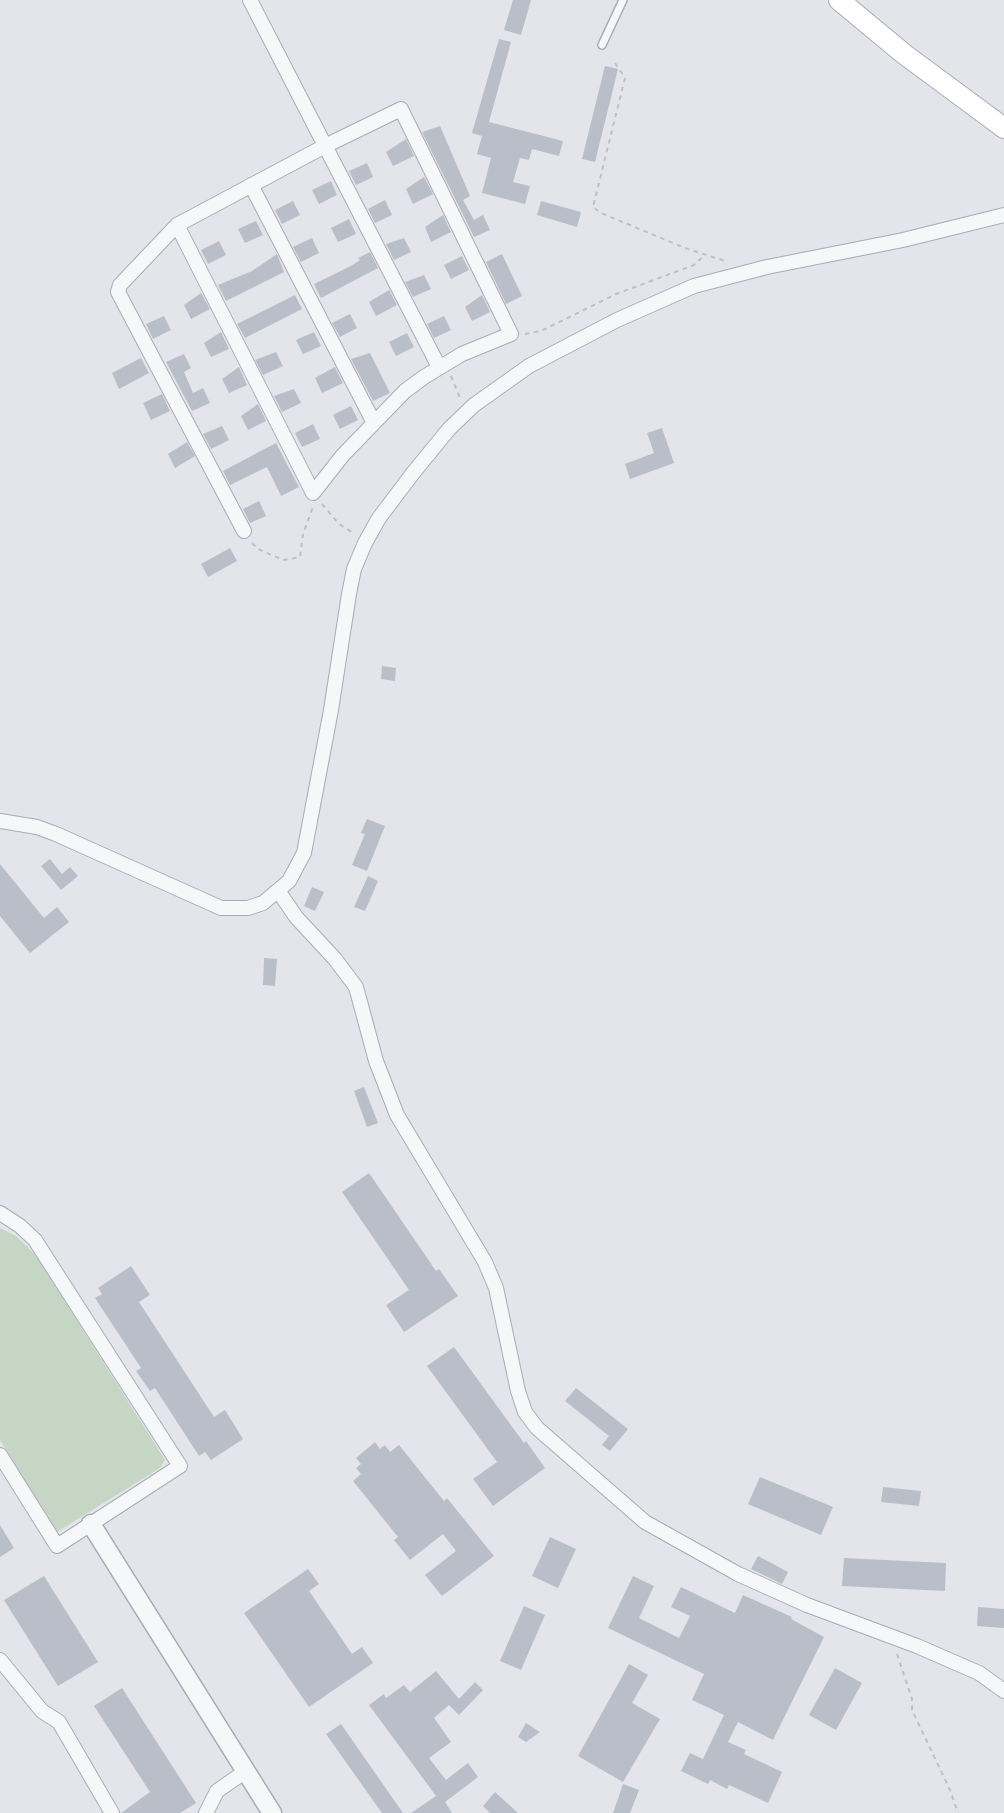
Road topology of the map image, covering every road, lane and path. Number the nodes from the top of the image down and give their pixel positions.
1 (250, 0) edge
2 (623, 0) edge
3 (839, 0) edge
4 (602, 45) dead end
5 (615, 63) dead end
6 (1004, 128) edge
7 (325, 146) junction
8 (251, 185) junction
9 (1004, 215) edge
10 (177, 225) junction
11 (705, 254) junction
12 (729, 263) dead end
13 (510, 334) junction
14 (441, 366) junction
15 (374, 423) junction
16 (449, 429) junction
17 (313, 493) junction
18 (244, 531) joint
19 (365, 543) junction
20 (0, 821) edge
21 (279, 892) junction
22 (0, 1214) edge
23 (0, 1455) edge
24 (91, 1524) junction
25 (892, 1636) junction
26 (0, 1660) edge
27 (1004, 1691) edge
28 (246, 1771) junction
29 (112, 1813) edge
30 (206, 1813) edge
31 (272, 1813) edge
32 (958, 1813) edge

1 - 7 street
2 - 4 lane
3 - 6 main road
5 - 11 path
7 - 8 street
7 - 13 street
7 - 14 street
8 - 10 street
8 - 15 street
9 - 16 street
10 - 17 street
10 - 18 street
11 - 12 path
11 - 13 path
13 - 14 street
14 - 15 street
14 - 16 path
15 - 17 street
16 - 19 street
17 - 18 path
17 - 19 path
19 - 21 street
20 - 21 street
21 - 25 street
22 - 24 street
23 - 24 street
24 - 28 street
25 - 27 street
25 - 32 path
26 - 29 street
28 - 30 street
28 - 31 street

